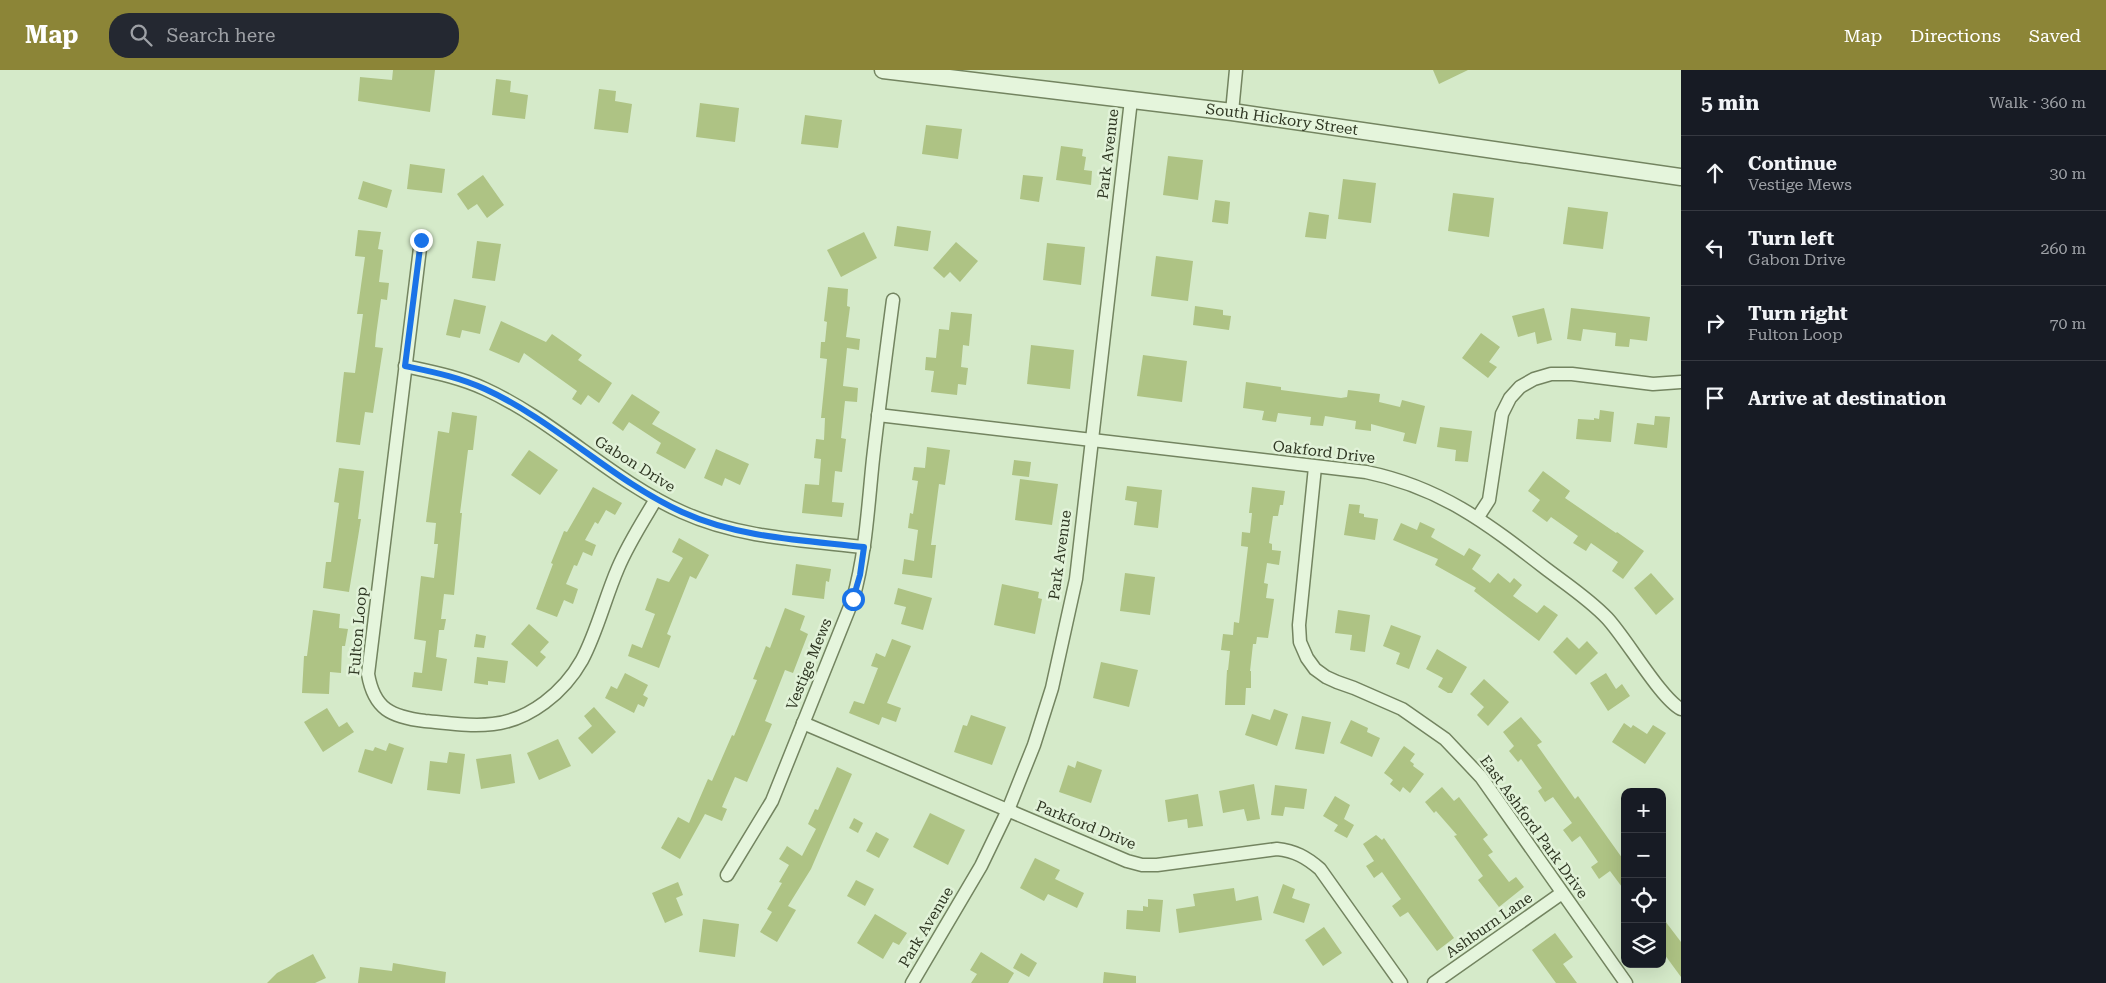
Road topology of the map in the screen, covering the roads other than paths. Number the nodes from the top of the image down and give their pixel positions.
1 (883, 70) edge
2 (1236, 70) edge
3 (1131, 100) junction
4 (1232, 112) junction
5 (1681, 177) edge
6 (421, 240) dead end
7 (893, 300) dead end
8 (405, 366) junction
9 (1681, 382) edge
10 (878, 415) junction
11 (1091, 440) junction
12 (1315, 467) junction
13 (656, 498) junction
14 (1478, 518) junction
15 (864, 547) junction
16 (1681, 709) edge
17 (803, 723) junction
18 (1008, 810) junction
19 (727, 875) dead end
20 (1562, 893) junction
21 (912, 983) edge
22 (1401, 983) edge
23 (1434, 983) edge
24 (1626, 983) edge

1 - 3 street, South Hickory Street
2 - 4 street
3 - 4 street, South Hickory Street
3 - 11 street, Park Avenue
4 - 5 street, South Hickory Street
6 - 8 street, Fulton Loop
7 - 10 street, Vestige Mews
8 - 13 street, Gabon Drive
8 - 13 street, Fulton Loop
9 - 14 street
10 - 11 street, Oakford Drive
10 - 15 street, Vestige Mews
11 - 12 street, Oakford Drive
11 - 18 street, Park Avenue
12 - 14 street, Oakford Drive
12 - 20 street, East Ashford Park Drive
13 - 15 street, Gabon Drive
14 - 16 street, Oakford Drive
15 - 17 street, Vestige Mews
17 - 18 street, Parkford Drive
17 - 19 street, Vestige Mews
18 - 21 street, Park Avenue
18 - 22 street, Parkford Drive
20 - 23 street, Ashburn Lane
20 - 24 street, East Ashford Park Drive

